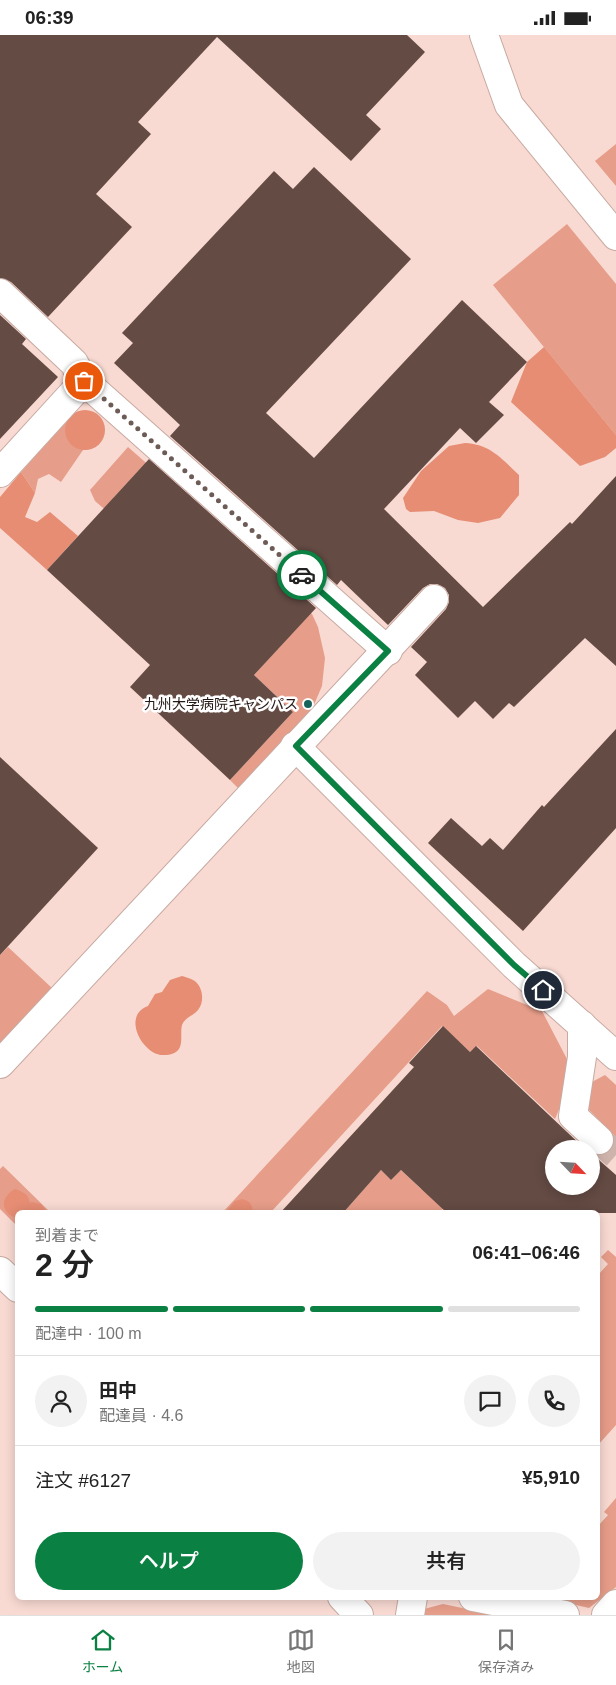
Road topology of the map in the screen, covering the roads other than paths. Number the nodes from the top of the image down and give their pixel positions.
1 (484, 35) edge
2 (616, 236) edge
3 (0, 293) edge
4 (84, 381) junction
5 (0, 473) edge
6 (434, 599) dead end
7 (388, 651) junction
8 (296, 746) junction
9 (582, 1025) junction
10 (616, 1056) edge
11 (0, 1064) edge
12 (599, 1140) tunnel mouth
13 (0, 1271) edge
14 (15, 1285) edge
15 (345, 1600) edge
16 (412, 1600) edge
17 (488, 1600) edge
18 (616, 1604) edge
19 (359, 1615) edge
20 (410, 1615) edge
21 (565, 1615) edge
22 (606, 1615) edge

1 - 2 lane
3 - 4 lane
4 - 5 lane
4 - 7 lane
6 - 7 lane
7 - 8 lane
8 - 9 lane
8 - 11 lane
9 - 10 lane
9 - 12 lane
13 - 14 lane
15 - 19 lane
16 - 20 lane
17 - 21 lane
18 - 22 lane

